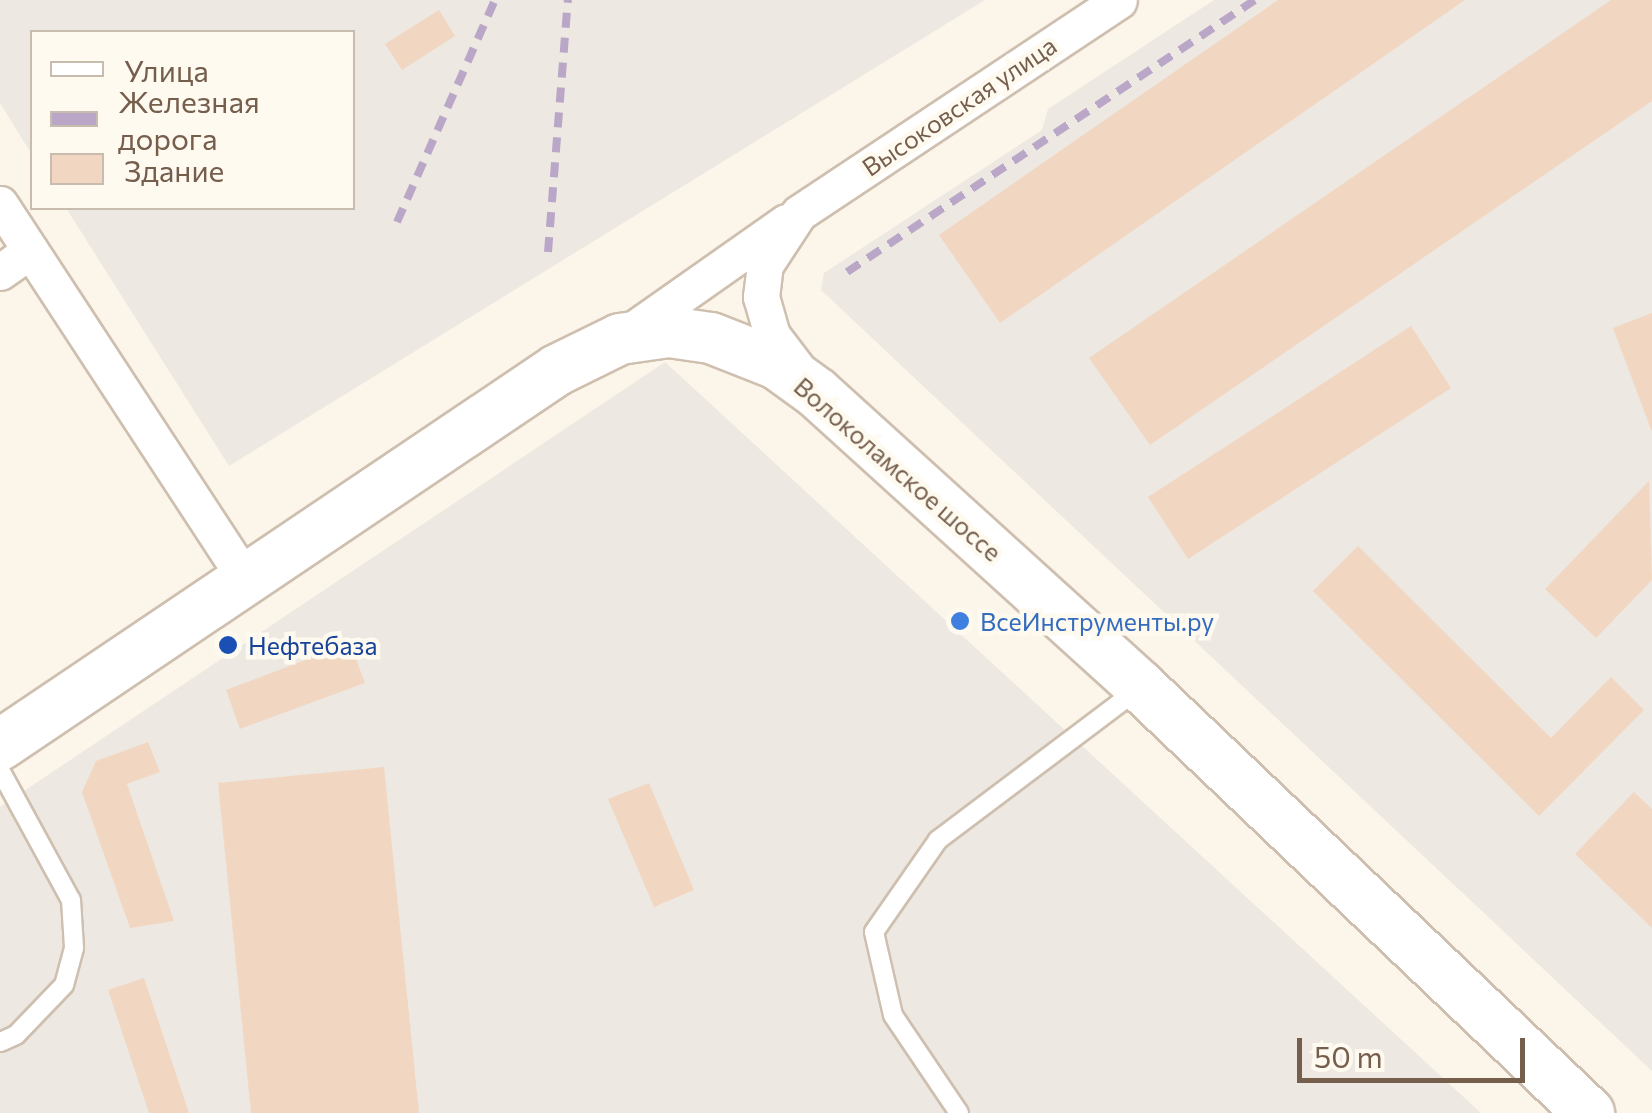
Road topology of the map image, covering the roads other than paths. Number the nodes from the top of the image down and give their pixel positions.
1 (1119, 0) edge
2 (0, 204) edge
3 (799, 213) junction
4 (30, 251) junction
5 (0, 272) edge
6 (620, 339) junction
7 (817, 393) junction
8 (246, 580) junction
9 (1140, 686) junction
10 (0, 745) edge
11 (0, 770) edge
12 (0, 1042) edge
13 (959, 1113) edge
14 (1588, 1113) edge

1 - 3 street, Высоковская улица
2 - 4 street
3 - 6 street, Высоковская улица
3 - 7 street, Высоковская улица
4 - 5 street
4 - 8 street
6 - 7 street, Волоколамское шоссе
6 - 8 street, Волоколамское шоссе
7 - 9 street, Волоколамское шоссе
8 - 10 street, Волоколамское шоссе
9 - 13 lane
9 - 14 street, Волоколамское шоссе
11 - 12 lane

